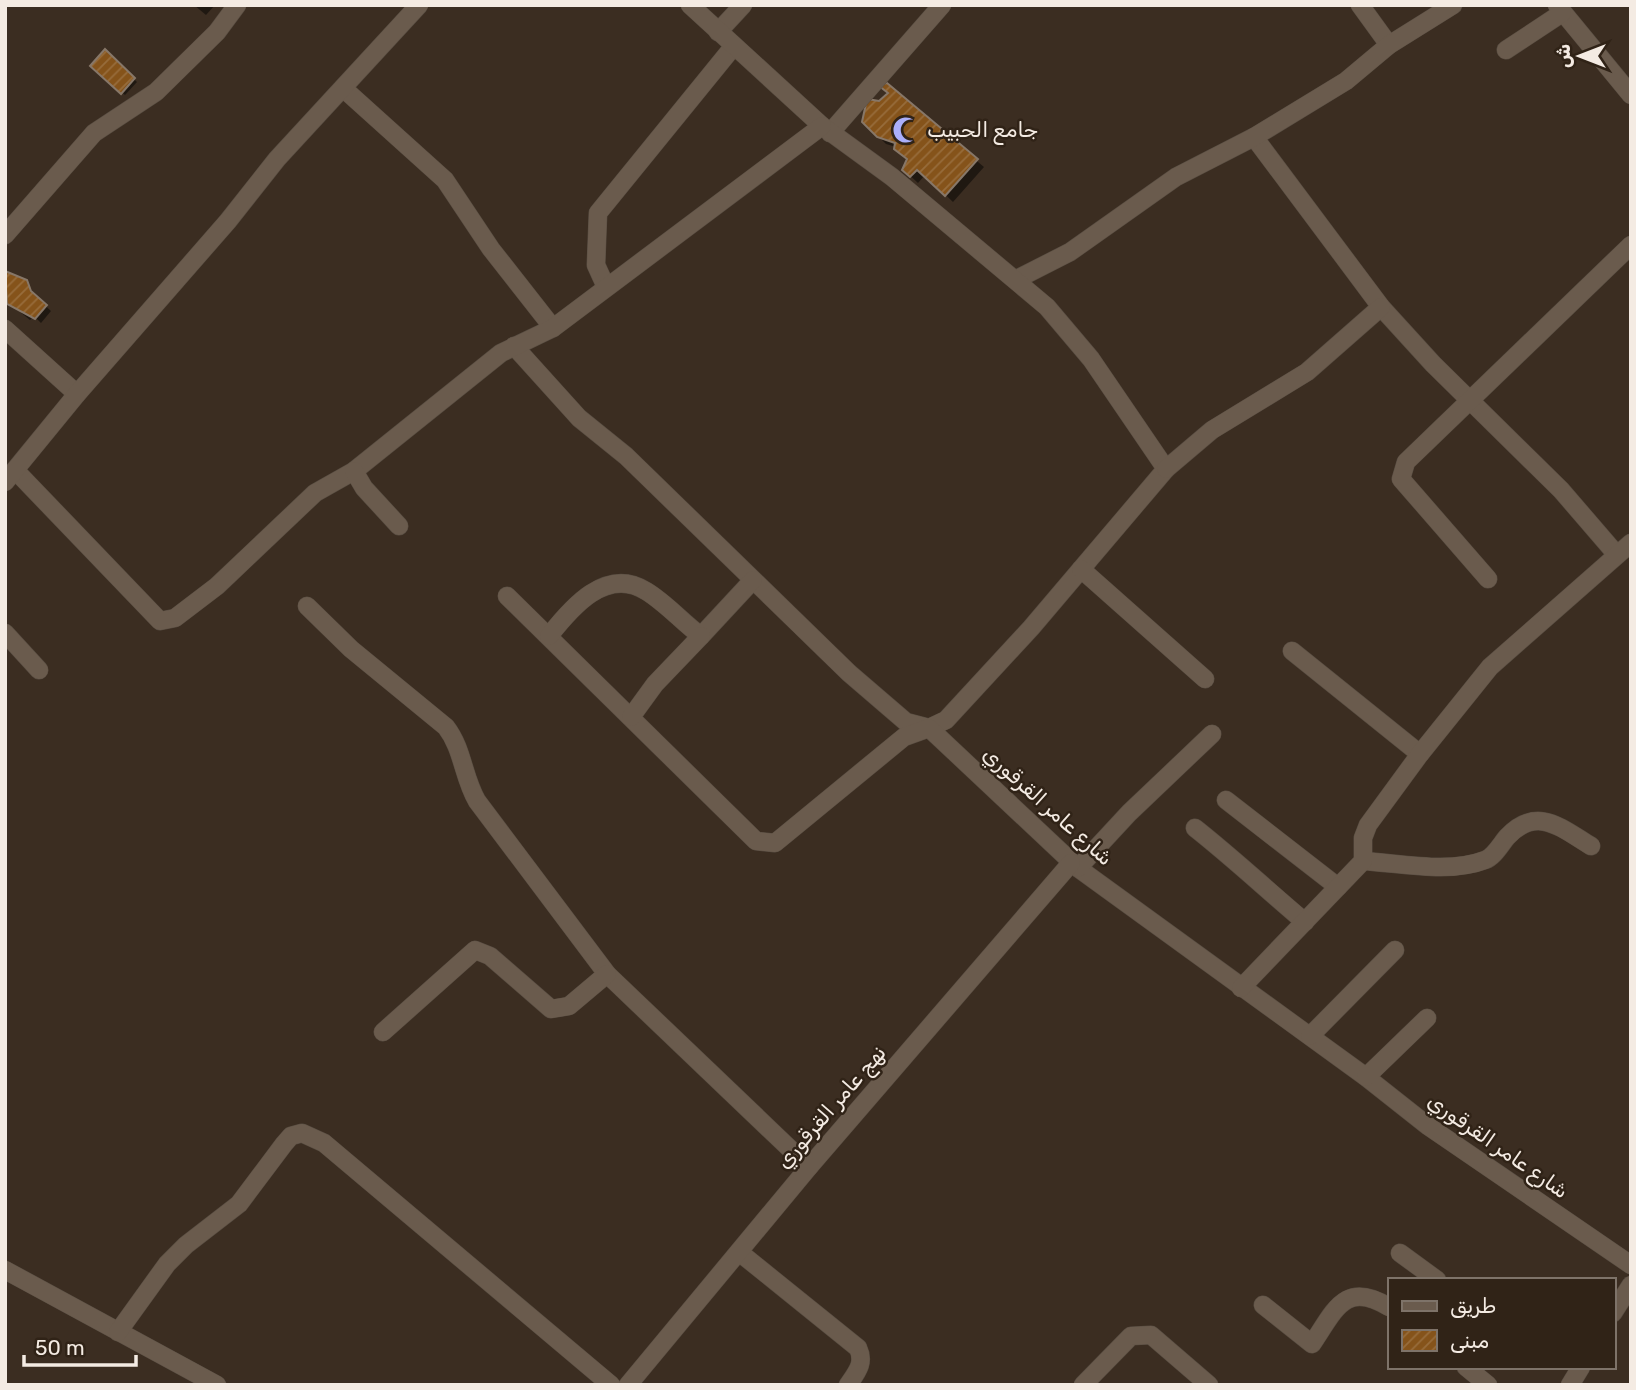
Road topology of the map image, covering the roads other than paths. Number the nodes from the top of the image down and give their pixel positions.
1 (237, 5) edge
2 (419, 5) edge
3 (690, 5) edge
4 (743, 5) edge
5 (942, 5) edge
6 (1360, 5) edge
7 (1452, 5) edge
8 (1560, 9) edge
9 (718, 32) junction
10 (1390, 44) junction
11 (733, 47) junction
12 (1506, 50) dead end
13 (344, 89) junction
14 (1631, 95) edge
15 (826, 129) junction
16 (1254, 137) junction
17 (5, 235) edge
18 (1631, 245) edge
19 (1017, 279) junction
20 (606, 287) junction
21 (1381, 307) junction
22 (553, 328) junction
23 (5, 329) edge
24 (514, 346) junction
25 (77, 394) junction
26 (1472, 401) junction
27 (1166, 469) junction
28 (354, 471) junction
29 (10, 476) edge
30 (399, 526) dead end
31 (1631, 543) edge
32 (1617, 555) junction
33 (1081, 569) junction
34 (1488, 579) dead end
35 (753, 580) junction
36 (507, 596) dead end
37 (307, 606) dead end
38 (5, 633) edge
39 (548, 636) junction
40 (701, 636) junction
41 (1292, 651) dead end
42 (39, 670) dead end
43 (1205, 678) dead end
44 (631, 717) junction
45 (929, 728) junction
46 (1212, 734) dead end
47 (1420, 754) junction
48 (1226, 800) dead end
49 (1195, 828) dead end
50 (1591, 846) dead end
51 (1363, 861) junction
52 (1075, 865) junction
53 (1338, 887) junction
54 (1304, 922) junction
55 (1395, 950) dead end
56 (607, 974) junction
57 (1241, 988) junction
58 (1427, 1018) dead end
59 (383, 1032) dead end
60 (1310, 1036) junction
61 (1366, 1077) junction
62 (809, 1167) junction
63 (739, 1252) junction
64 (1400, 1253) dead end
65 (1631, 1265) edge
66 (5, 1270) edge
67 (1434, 1278) edge
68 (1631, 1285) edge
69 (1263, 1305) dead end
70 (1388, 1306) edge
71 (1621, 1311) edge
72 (118, 1332) junction
73 (1469, 1369) edge
74 (1580, 1369) edge
75 (217, 1385) edge
76 (611, 1385) edge
77 (628, 1385) edge
78 (848, 1385) edge
79 (1083, 1385) edge
80 (1209, 1385) edge
81 (1489, 1385) edge
82 (1570, 1385) edge

1 - 17 street
2 - 13 street
3 - 9 street
4 - 9 street
5 - 15 street
6 - 10 street
7 - 10 street
8 - 12 street
8 - 14 street
9 - 11 street
10 - 16 street
11 - 15 street
11 - 20 street
13 - 22 street
13 - 25 street
15 - 19 street
15 - 20 street
16 - 19 street
16 - 21 street
18 - 26 street
19 - 27 street
20 - 22 street
21 - 26 street
21 - 27 street
22 - 24 street
23 - 25 street
24 - 28 street
24 - 35 street
25 - 29 street
26 - 32 street
26 - 34 street
27 - 33 street
28 - 29 street
28 - 30 street
31 - 32 street
32 - 47 street
33 - 43 street
33 - 45 street
35 - 40 street
35 - 45 street
36 - 39 street
37 - 56 street
38 - 42 street
39 - 40 street
39 - 44 street
40 - 44 street
41 - 47 street
44 - 45 street
45 - 52 street, شارع عامر القرقوري
46 - 52 street, نهج عامر القرقوري
47 - 51 street
48 - 53 street
49 - 54 street
50 - 51 street
51 - 53 street
52 - 57 street, شارع عامر القرقوري
52 - 62 street, نهج عامر القرقوري
53 - 54 street
54 - 57 street
55 - 60 street
56 - 59 street
56 - 62 street
57 - 60 street, شارع عامر القرقوري
58 - 61 street
60 - 61 street, شارع عامر القرقوري
61 - 65 street, شارع عامر القرقوري
62 - 63 street, نهج عامر القرقوري
63 - 77 street, نهج عامر القرقوري
63 - 78 street
64 - 67 street
66 - 72 street
68 - 71 street
69 - 70 street
72 - 75 street
72 - 76 street
73 - 81 street
74 - 82 street
79 - 80 street

